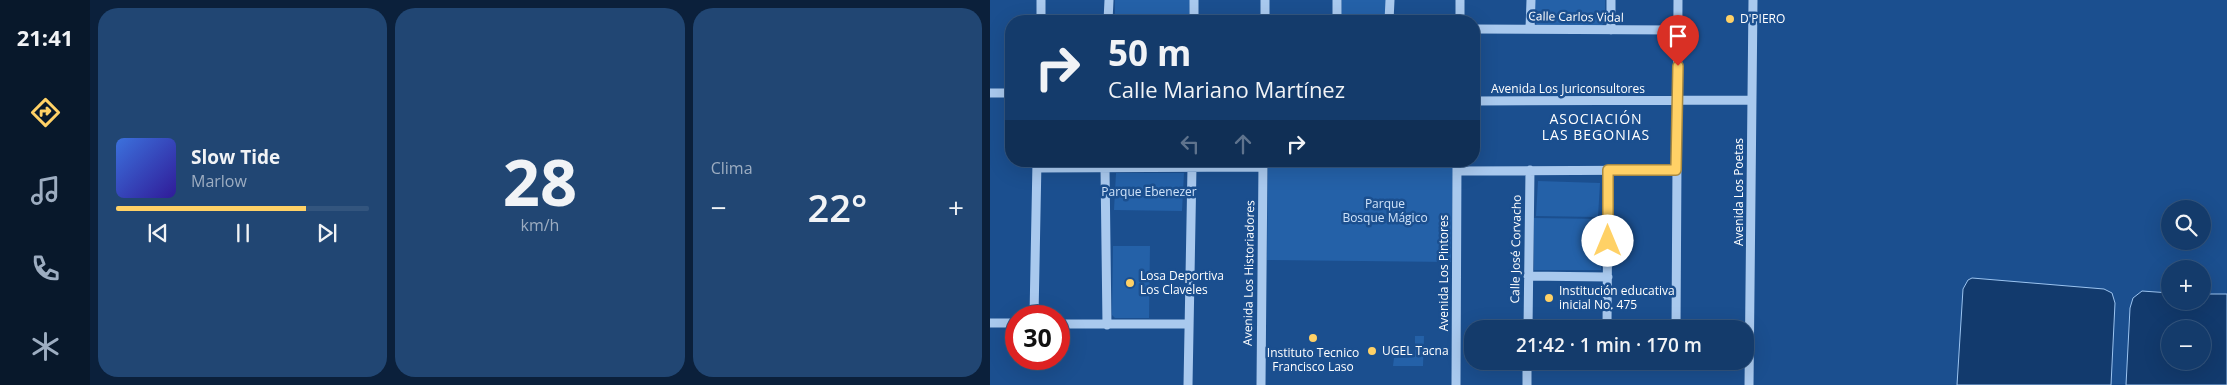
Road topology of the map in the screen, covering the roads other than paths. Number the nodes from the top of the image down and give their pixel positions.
1 (1041, 0) edge
2 (1109, 0) edge
3 (1194, 0) edge
4 (1265, 0) edge
5 (1337, 0) edge
6 (1390, 0) edge
7 (1460, 0) edge
8 (1530, 0) edge
9 (1611, 0) edge
10 (1678, 0) edge
11 (1753, 0) edge
12 (1041, 15) edge
13 (1108, 15) edge
14 (1194, 15) edge
15 (1265, 15) edge
16 (1337, 15) edge
17 (1389, 15) edge
18 (1460, 15) edge
19 (1480, 29) edge
20 (1530, 29) junction
21 (1611, 30) junction
22 (1678, 30) junction
23 (990, 93) edge
24 (1005, 93) edge
25 (1752, 100) junction
26 (1480, 101) edge
27 (1678, 101) junction
28 (1037, 167) edge
29 (1082, 167) edge
30 (1210, 167) edge
31 (1263, 167) edge
32 (1457, 167) edge
33 (1475, 167) edge
34 (1105, 168) junction
35 (1192, 168) junction
36 (1530, 170) junction
37 (1608, 170) junction
38 (1676, 170) junction
39 (1528, 276) junction
40 (1608, 277) junction
41 (1034, 305) edge
42 (1528, 320) edge
43 (1607, 320) edge
44 (1676, 320) edge
45 (1747, 320) edge
46 (990, 323) edge
47 (1005, 323) edge
48 (1070, 324) edge
49 (1190, 324) junction
50 (1107, 325) junction
51 (1527, 370) edge
52 (1749, 370) edge
53 (1188, 385) edge
54 (1261, 385) edge
55 (1456, 385) edge
56 (1527, 385) edge
57 (1750, 385) edge

1 - 12 street
2 - 13 street
3 - 14 street
4 - 15 street
5 - 16 street
6 - 17 street
7 - 18 street
8 - 20 street
9 - 21 street
10 - 22 street
11 - 25 street, Avenida Los Poetas
19 - 20 street, Calle Carlos Vidal
20 - 21 street, Calle Carlos Vidal
21 - 22 street, Calle Carlos Vidal
22 - 27 street
23 - 24 street
25 - 27 street, Avenida Los Juriconsultores
25 - 45 street, Avenida Los Poetas
26 - 27 street, Avenida Los Juriconsultores
27 - 38 street
28 - 41 street
29 - 34 street
30 - 35 street
31 - 54 street, Avenida Los Historiadores
32 - 55 street, Avenida Los Pintores
33 - 36 street
34 - 35 street
34 - 50 street
35 - 49 street
36 - 37 street
36 - 39 street, Calle José Corvacho
37 - 38 street
37 - 40 street
38 - 44 street
39 - 40 street
39 - 42 street, Calle José Corvacho
40 - 43 street
46 - 47 street
48 - 50 street
49 - 50 street
49 - 53 street
51 - 56 street
52 - 57 street, Avenida Los Poetas

